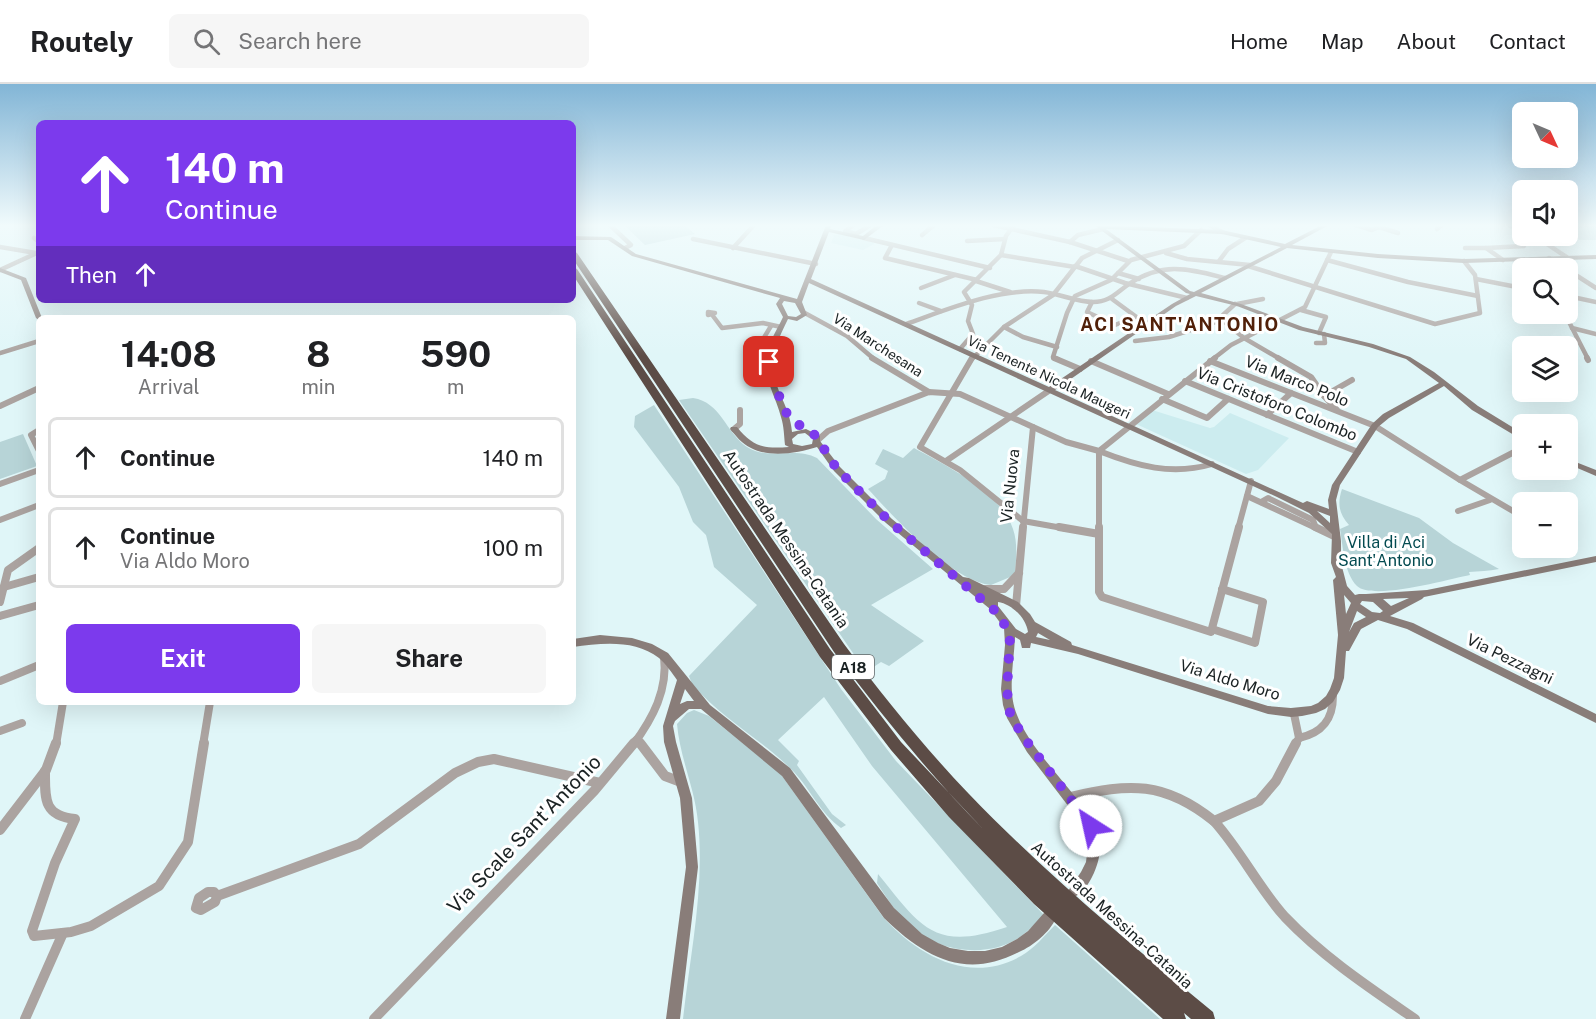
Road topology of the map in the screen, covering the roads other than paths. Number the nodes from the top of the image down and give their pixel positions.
1 (990, 268) edge
2 (583, 269) edge
3 (679, 269) edge
4 (814, 269) edge
5 (932, 269) edge
6 (1074, 269) edge
7 (1080, 269) edge
8 (1122, 269) edge
9 (1155, 269) edge
10 (1174, 269) edge
11 (1188, 269) edge
12 (1244, 269) edge
13 (1257, 269) edge
14 (1324, 269) edge
15 (1359, 269) edge
16 (1469, 269) edge
17 (0, 270) edge
18 (1159, 272) junction
19 (1118, 273) junction
20 (576, 274) edge
21 (956, 274) junction
22 (1578, 277) edge
23 (1226, 278) junction
24 (1113, 279) junction
25 (1139, 279) junction
26 (1476, 279) junction
27 (976, 281) junction
28 (806, 284) junction
29 (1129, 284) junction
30 (1512, 286) edge
31 (921, 288) dead end
32 (1316, 288) junction
33 (1596, 288) edge
34 (754, 291) junction
35 (1013, 293) junction
36 (1183, 293) junction
37 (1198, 293) junction
38 (1053, 295) junction
39 (1478, 296) junction
40 (788, 298) junction
41 (1578, 298) edge
42 (1072, 299) junction
43 (1112, 299) junction
44 (1263, 299) dead end
45 (971, 302) junction
46 (1092, 302) junction
47 (1596, 302) edge
48 (798, 303) junction
49 (919, 303) dead end
50 (779, 304) junction
51 (1237, 304) junction
52 (1301, 310) junction
53 (941, 311) junction
54 (38, 315) edge
55 (712, 316) dead end
56 (786, 317) junction
57 (800, 317) junction
58 (1135, 317) junction
59 (1222, 318) junction
60 (1278, 322) junction
61 (906, 324) junction
62 (1146, 324) junction
63 (1570, 324) edge
64 (771, 326) junction
65 (781, 327) junction
66 (1004, 327) junction
67 (1572, 328) junction
68 (1322, 333) junction
69 (1596, 334) edge
70 (778, 336) junction
71 (1244, 338) junction
72 (1135, 341) dead end
73 (36, 342) edge
74 (1316, 343) dead end
75 (1057, 347) junction
76 (757, 349) dead end
77 (960, 349) junction
78 (0, 353) edge
79 (974, 355) junction
80 (1588, 360) dead end
81 (1091, 361) junction
82 (1210, 361) junction
83 (1080, 369) junction
84 (1352, 380) dead end
85 (1185, 381) junction
86 (1444, 383) junction
87 (36, 389) edge
88 (1050, 390) junction
89 (929, 393) junction
90 (954, 393) junction
91 (1291, 393) junction
92 (1168, 394) junction
93 (1324, 396) junction
94 (1162, 399) junction
95 (1228, 399) junction
96 (0, 405) edge
97 (740, 410) dead end
98 (1341, 413) junction
99 (787, 414) junction
100 (1268, 415) junction
101 (1011, 417) junction
102 (1128, 426) junction
103 (1375, 426) junction
104 (1033, 427) junction
105 (734, 429) joint
106 (1512, 430) edge
107 (807, 431) junction
108 (828, 431) junction
109 (36, 432) edge
110 (788, 437) junction
111 (818, 441) junction
112 (36, 445) edge
113 (800, 449) junction
114 (764, 451) junction
115 (1100, 451) junction
116 (1358, 452) junction
117 (1512, 453) edge
118 (946, 461) junction
119 (1212, 464) junction
120 (1578, 465) edge
121 (837, 469) junction
122 (36, 471) edge
123 (1596, 473) edge
124 (1460, 480) junction
125 (1251, 481) junction
126 (0, 484) edge
127 (1336, 485) junction
128 (1280, 495) junction
129 (1247, 496) junction
130 (1490, 500) junction
131 (1299, 501) junction
132 (36, 506) edge
133 (1311, 511) junction
134 (1458, 511) dead end
135 (1512, 511) edge
136 (1333, 514) junction
137 (0, 520) edge
138 (1023, 521) junction
139 (1099, 534) junction
140 (1336, 535) junction
141 (36, 550) edge
142 (1596, 559) edge
143 (1336, 563) junction
144 (946, 569) junction
145 (1019, 573) junction
146 (1338, 574) junction
147 (36, 578) edge
148 (4, 587) junction
149 (1222, 589) junction
150 (1002, 593) junction
151 (1427, 593) junction
152 (1361, 600) junction
153 (0, 602) edge
154 (36, 606) edge
155 (993, 606) junction
156 (1016, 606) junction
157 (1400, 612) junction
158 (0, 615) edge
159 (1382, 615) junction
160 (1032, 625) junction
161 (1008, 626) junction
162 (1410, 626) junction
163 (1212, 629) junction
164 (1343, 635) junction
165 (1025, 642) junction
166 (576, 643) edge
167 (1078, 650) junction
168 (1010, 657) junction
169 (1341, 659) junction
170 (36, 666) edge
171 (669, 669) junction
172 (0, 681) edge
173 (682, 681) junction
174 (1333, 696) junction
175 (62, 705) edge
176 (210, 705) edge
177 (703, 705) junction
178 (1294, 714) junction
179 (1596, 719) edge
180 (669, 720) junction
181 (22, 723) dead end
182 (0, 731) edge
183 (1299, 738) junction
184 (636, 741) junction
185 (45, 771) junction
186 (681, 782) junction
187 (600, 783) junction
188 (1070, 797) junction
189 (1214, 821) junction
190 (0, 830) edge
191 (1074, 891) dead end
192 (217, 896) dead end
193 (1049, 918) dead end
194 (63, 933) junction
195 (25, 1019) edge
196 (374, 1019) edge
197 (673, 1019) edge
198 (1177, 1019) edge
199 (1206, 1019) edge
200 (1415, 1019) edge

1 - 27 street
2 - 199 highway, Autostrada Messina-Catania / A18
3 - 34 street
4 - 28 street
5 - 21 street
6 - 38 street
7 - 24 street
8 - 19 street
9 - 18 street
10 - 18 street
11 - 23 street
12 - 23 street
13 - 32 street
14 - 32 street
15 - 39 street
16 - 26 street
17 - 54 street
18 - 25 street
18 - 36 street
19 - 24 street
19 - 25 street
20 - 198 highway, Autostrada Messina-Catania / A18
21 - 27 street
21 - 31 street
22 - 33 street
23 - 37 street
24 - 29 street
24 - 42 street
25 - 29 street
26 - 30 street
26 - 39 street
27 - 35 street
27 - 45 street
28 - 40 street
28 - 48 street
28 - 61 street, Via Tenente Nicola Maugeri
29 - 36 street
29 - 43 street
32 - 39 street
32 - 52 street
34 - 40 street
34 - 50 street
35 - 38 street
35 - 45 street
36 - 37 street
36 - 62 street
37 - 51 street
38 - 42 street
38 - 66 street
40 - 48 street
40 - 50 street
41 - 47 street
42 - 46 street
42 - 75 street
43 - 46 street
43 - 58 street
44 - 51 street
45 - 53 street
45 - 77 street
46 - 58 street
48 - 57 street
49 - 53 street
50 - 56 street
51 - 59 street
51 - 60 street
52 - 60 street
52 - 68 street
53 - 61 street
55 - 64 street
56 - 57 street
56 - 65 street
57 - 70 street
57 - 89 street, Via Marchesana
58 - 62 street
59 - 71 street
59 - 72 street
60 - 68 street
60 - 71 street
61 - 77 street, Via Tenente Nicola Maugeri
62 - 81 street
63 - 67 street
64 - 65 street
64 - 76 street
65 - 70 street
66 - 75 street
66 - 79 street
67 - 69 street
67 - 80 street
68 - 74 street
68 - 86 street
70 - 99 street
71 - 82 street
71 - 93 street
73 - 78 street
75 - 83 street
77 - 79 street, Via Tenente Nicola Maugeri
79 - 88 street, Via Tenente Nicola Maugeri
79 - 90 street
81 - 83 street
81 - 92 street
82 - 85 street
82 - 91 street, Via Marco Polo
83 - 88 street
84 - 93 street
85 - 92 street
85 - 95 street, Via Cristoforo Colombo
86 - 103 street
86 - 106 street
87 - 96 street
88 - 101 street
88 - 102 street, Via Tenente Nicola Maugeri
89 - 90 street
89 - 108 street
90 - 101 street, Via Nuova
90 - 118 street
91 - 98 street, Via Marco Polo
91 - 100 street
92 - 94 street
93 - 98 street
94 - 95 street
94 - 102 street
95 - 100 street, Via Cristoforo Colombo
97 - 105 street
98 - 103 street, Via Marco Polo
99 - 107 street
99 - 110 street
100 - 116 street, Via Cristoforo Colombo
101 - 104 street, Via Nuova
101 - 118 street
102 - 115 street
102 - 119 street, Via Tenente Nicola Maugeri
103 - 116 street
103 - 124 street, Via Marco Polo
104 - 115 street
104 - 138 street, Via Nuova
105 - 114 street
107 - 108 street
107 - 110 street
107 - 111 street
108 - 111 street
109 - 112 street
110 - 113 street
110 - 114 street
111 - 113 street
111 - 121 street
113 - 114 street
113 - 121 street
115 - 119 street
115 - 139 street
116 - 127 street
117 - 124 street
118 - 138 street
119 - 125 street, Via Tenente Nicola Maugeri
120 - 123 street
121 - 144 street
122 - 126 street
124 - 130 street, Via Marco Polo
125 - 128 street, Via Tenente Nicola Maugeri
125 - 129 street
127 - 131 street
127 - 136 street
128 - 131 street
128 - 133 street
129 - 140 street
129 - 149 street
130 - 134 street
130 - 135 street, Via Marco Polo
131 - 136 street
132 - 137 street
133 - 136 street
133 - 140 street
136 - 140 street
138 - 139 street
138 - 145 street, Via Nuova
139 - 163 street
140 - 143 street
141 - 148 street
142 - 151 street
143 - 146 street
143 - 152 street
144 - 150 street
144 - 155 street
145 - 150 street
145 - 156 street, Via Nuova
146 - 152 street
146 - 164 street
147 - 148 street
148 - 153 street
149 - 163 street
149 - 163 street
150 - 155 street
150 - 156 street
151 - 152 street
151 - 157 street
152 - 159 street
152 - 159 street
152 - 164 street
154 - 158 street
155 - 161 street
156 - 160 street
157 - 159 street
157 - 162 street
159 - 162 street
159 - 169 street
160 - 165 street
160 - 167 street
161 - 165 street
161 - 168 street
162 - 179 street, Via Pezzagni
164 - 169 street
165 - 167 street
165 - 168 street
166 - 171 street
167 - 178 street, Via Aldo Moro
168 - 188 street
169 - 174 street
170 - 172 street
171 - 173 street
171 - 184 street, Via Scale Sant'Antonio
173 - 177 street
173 - 180 street
174 - 178 street, Via Aldo Moro
174 - 183 street
175 - 185 street
176 - 194 street
177 - 180 street
177 - 193 street
178 - 183 street
180 - 186 street
181 - 182 street
183 - 189 street
184 - 186 street
184 - 187 street, Via Scale Sant'Antonio
185 - 190 street
185 - 194 street
186 - 197 street
187 - 192 street
187 - 196 street, Via Scale Sant'Antonio
188 - 189 street
188 - 191 street
189 - 200 street
194 - 195 street

